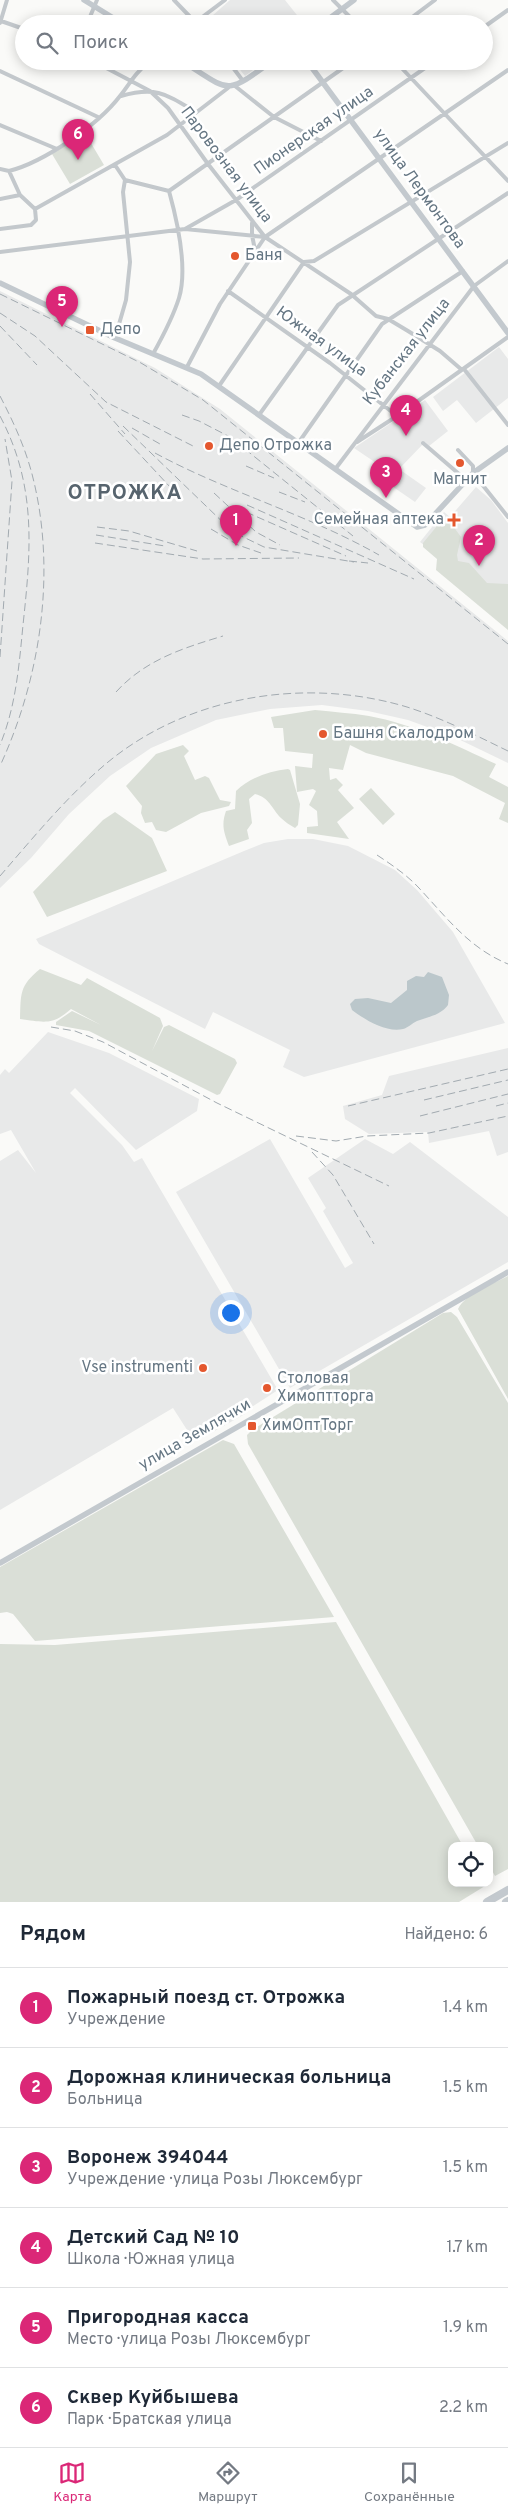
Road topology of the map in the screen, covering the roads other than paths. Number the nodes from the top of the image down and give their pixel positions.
1 (7, 0) edge
2 (84, 0) edge
3 (174, 0) edge
4 (224, 0) edge
5 (333, 0) edge
6 (354, 0) edge
7 (435, 0) edge
8 (96, 3) edge
9 (342, 9) junction
10 (508, 10) edge
11 (91, 15) edge
12 (111, 15) edge
13 (188, 15) edge
14 (205, 15) edge
15 (334, 15) edge
16 (348, 15) edge
17 (415, 15) edge
18 (493, 21) edge
19 (1, 22) edge
20 (15, 26) edge
21 (112, 70) edge
22 (139, 70) edge
23 (194, 70) edge
24 (235, 70) edge
25 (260, 70) edge
26 (314, 70) edge
27 (340, 70) edge
28 (403, 70) edge
29 (422, 70) edge
30 (508, 70) edge
31 (0, 72) edge
32 (121, 74) junction
33 (134, 74) junction
34 (411, 78) junction
35 (130, 80) junction
36 (244, 82) junction
37 (323, 82) junction
38 (232, 87) junction
39 (220, 89) junction
40 (150, 91) junction
41 (121, 96) junction
42 (196, 112) junction
43 (446, 114) junction
44 (98, 117) junction
45 (274, 117) junction
46 (352, 120) junction
47 (0, 125) edge
48 (180, 125) junction
49 (321, 141) junction
50 (508, 143) edge
51 (57, 149) junction
52 (487, 156) junction
53 (381, 159) junction
54 (208, 164) junction
55 (115, 165) junction
56 (0, 169) edge
57 (9, 171) junction
58 (125, 180) junction
59 (508, 181) edge
60 (169, 191) junction
61 (508, 193) edge
62 (20, 195) junction
63 (0, 199) edge
64 (236, 200) junction
65 (413, 202) junction
66 (35, 209) junction
67 (252, 223) junction
68 (0, 229) edge
69 (182, 230) junction
70 (252, 235) junction
71 (128, 236) junction
72 (265, 237) junction
73 (438, 237) junction
74 (255, 250) junction
75 (0, 252) edge
76 (314, 261) junction
77 (508, 261) edge
78 (304, 262) junction
79 (314, 269) junction
80 (463, 271) junction
81 (0, 283) edge
82 (474, 286) junction
83 (228, 291) junction
84 (351, 294) junction
85 (267, 318) junction
86 (388, 319) junction
87 (508, 335) edge
88 (115, 338) junction
89 (429, 344) junction
90 (308, 348) junction
91 (153, 354) junction
92 (186, 367) junction
93 (463, 369) junction
94 (345, 376) junction
95 (219, 386) junction
96 (383, 403) junction
97 (259, 415) junction
98 (397, 416) junction
99 (508, 425) edge
100 (299, 442) junction
101 (355, 443) junction
102 (423, 443) dead end
103 (508, 448) edge
104 (458, 450) dead end
105 (336, 468) junction
106 (473, 473) junction
107 (466, 480) junction
108 (508, 517) edge
109 (508, 1272) edge
110 (0, 1563) edge
111 (508, 1890) edge
112 (487, 1902) edge

1 - 19 street
2 - 8 street
3 - 13 street
4 - 14 street
5 - 9 street
6 - 9 street
7 - 17 street
8 - 11 street
8 - 12 street
9 - 15 street
9 - 16 street
10 - 18 street
19 - 20 street
21 - 32 street, Паровозная улица
22 - 33 street
23 - 39 street
24 - 36 street
25 - 36 street
26 - 37 street, улица Лермонтова
27 - 37 street
28 - 34 street
29 - 34 street, Пионерская улица
30 - 43 street
31 - 44 street
32 - 33 street
32 - 35 street, Паровозная улица
33 - 35 street
34 - 43 street
34 - 46 street, Пионерская улица
35 - 40 street, Паровозная улица
35 - 41 street
36 - 38 street
37 - 45 street
37 - 46 street, улица Лермонтова
38 - 39 street
38 - 45 street
39 - 42 street
40 - 41 street
40 - 42 street
40 - 48 street, Паровозная улица
41 - 44 street
42 - 48 street
43 - 52 street
43 - 53 street
44 - 51 street
45 - 49 street
45 - 54 street
46 - 49 street, Пионерская улица
46 - 53 street, улица Лермонтова
47 - 51 street
48 - 54 street, Паровозная улица
48 - 55 street
49 - 64 street, Пионерская улица
50 - 52 street
51 - 57 street
52 - 59 street
52 - 65 street
53 - 65 street, улица Лермонтова
53 - 72 street
54 - 60 street
54 - 64 street, Паровозная улица
55 - 58 street
55 - 66 street
56 - 57 street
57 - 62 street
58 - 60 street
58 - 71 street
60 - 69 street
61 - 73 street
62 - 63 street
62 - 66 street
64 - 67 street, Паровозная улица
64 - 69 street, Пионерская улица
65 - 73 street, улица Лермонтова
65 - 76 street
66 - 68 street
67 - 70 street
67 - 72 street, Паровозная улица
69 - 70 street
69 - 71 street, Пионерская улица
69 - 91 street
70 - 72 street
70 - 74 street
71 - 75 street, Пионерская улица
71 - 88 street
72 - 74 street
72 - 78 street, Паровозная улица
73 - 80 street, улица Лермонтова
73 - 84 street
74 - 83 street
76 - 78 street
76 - 79 street
77 - 82 street, Кубанская улица
78 - 79 street, Паровозная улица
78 - 85 street
79 - 84 street, Паровозная улица
80 - 82 street, улица Лермонтова
80 - 86 street
81 - 88 street
82 - 87 street, улица Лермонтова
82 - 89 street, Кубанская улица
83 - 85 street, Южная улица
83 - 92 street
84 - 86 street, Паровозная улица
84 - 90 street
85 - 90 street, Южная улица
85 - 95 street
86 - 89 street, Паровозная улица
86 - 94 street
87 - 93 street
88 - 91 street
89 - 93 street, Паровозная улица
89 - 96 street, Кубанская улица
90 - 94 street, Южная улица
90 - 97 street
91 - 92 street
92 - 95 street
93 - 98 street
93 - 99 street, Паровозная улица
94 - 96 street, Южная улица
94 - 100 street
95 - 97 street
96 - 98 street, Южная улица
96 - 101 street, Кубанская улица
97 - 100 street
98 - 101 street
100 - 105 street
101 - 105 street, Кубанская улица
102 - 107 street
103 - 106 street
104 - 106 street
105 - 107 street
106 - 107 street
106 - 108 street
109 - 110 street, улица Землячки
111 - 112 highway

